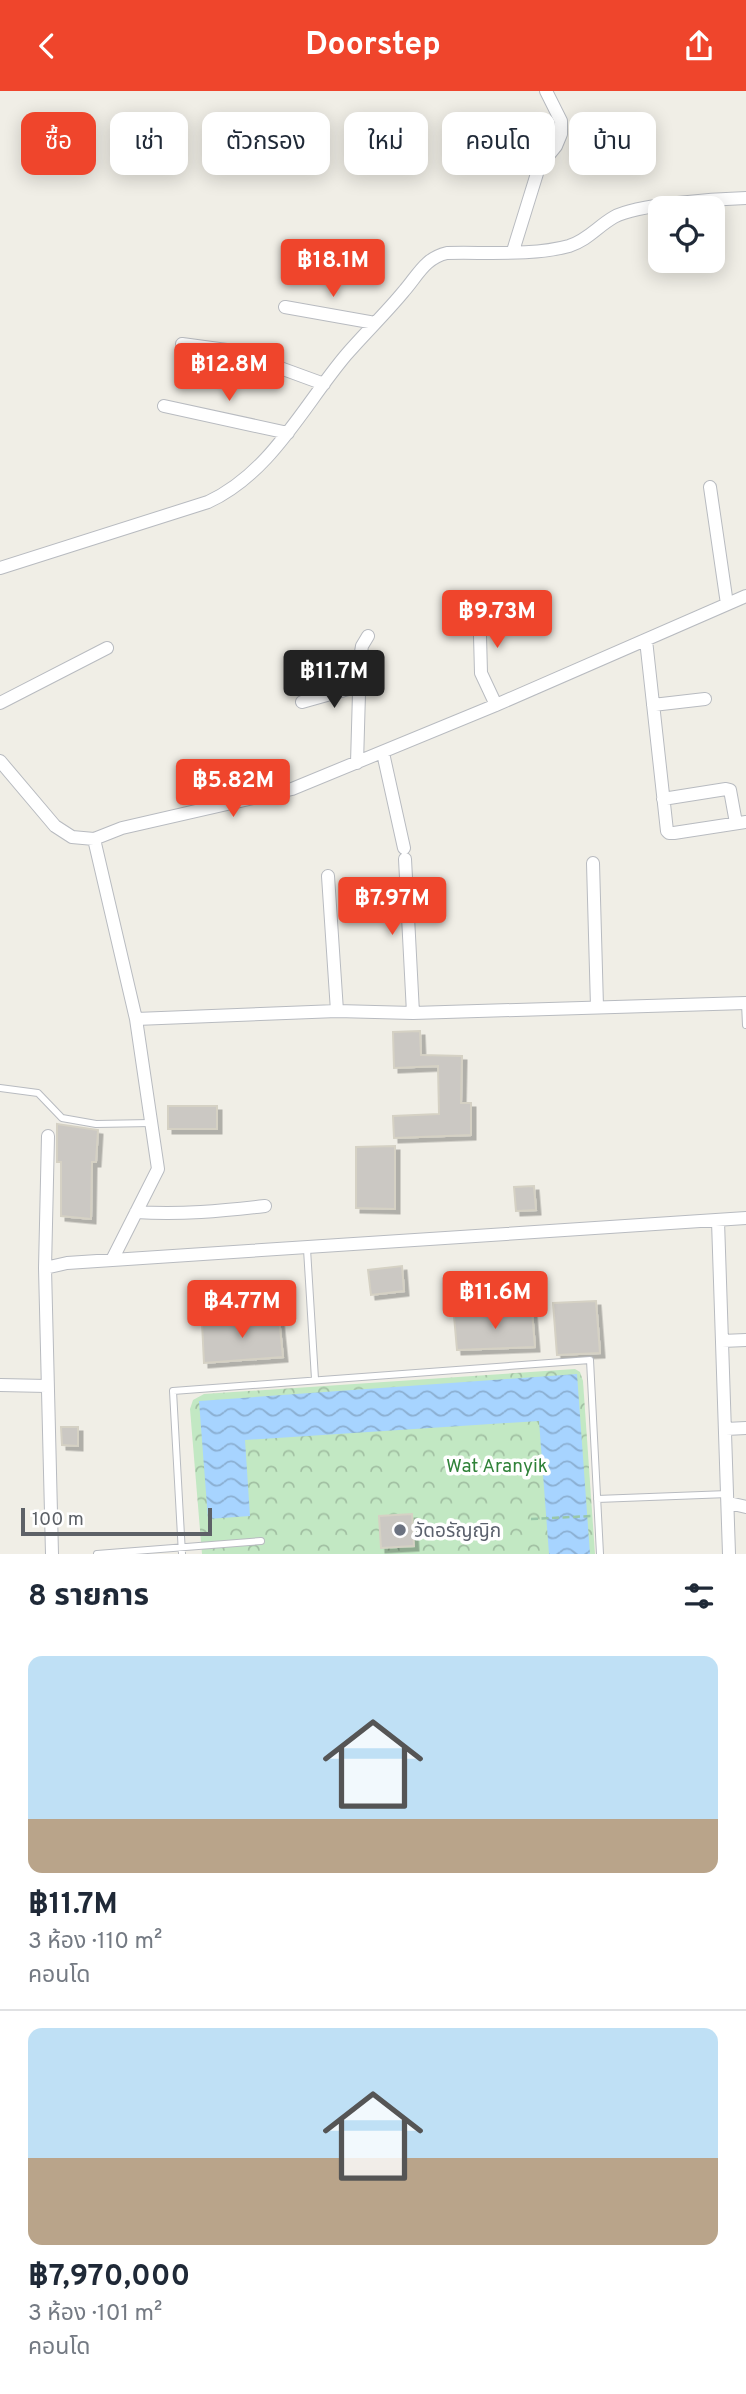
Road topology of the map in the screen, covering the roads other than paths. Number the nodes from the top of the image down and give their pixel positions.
1 (546, 91) edge
2 (746, 198) edge
3 (513, 251) junction
4 (285, 307) dead end
5 (375, 323) junction
6 (182, 344) dead end
7 (324, 384) junction
8 (164, 406) dead end
9 (288, 433) junction
10 (710, 487) dead end
11 (0, 568) edge
12 (746, 596) edge
13 (479, 598) dead end
14 (727, 604) junction
15 (368, 636) dead end
16 (646, 640) junction
17 (107, 648) dead end
18 (359, 687) junction
19 (705, 699) dead end
20 (302, 702) dead end
21 (0, 703) edge
22 (496, 705) junction
23 (653, 705) junction
24 (383, 753) junction
25 (0, 761) edge
26 (357, 763) junction
27 (663, 799) junction
28 (741, 823) edge
29 (94, 839) junction
30 (593, 863) dead end
31 (328, 876) dead end
32 (745, 1003) edge
33 (597, 1007) junction
34 (337, 1011) junction
35 (413, 1013) junction
36 (136, 1019) junction
37 (746, 1025) edge
38 (0, 1088) edge
39 (151, 1123) junction
40 (48, 1136) dead end
41 (265, 1206) dead end
42 (136, 1212) junction
43 (746, 1218) edge
44 (718, 1221) junction
45 (307, 1249) junction
46 (112, 1260) junction
47 (45, 1268) junction
48 (722, 1341) junction
49 (746, 1341) edge
50 (315, 1379) junction
51 (0, 1385) edge
52 (47, 1386) junction
53 (746, 1428) edge
54 (726, 1429) junction
55 (597, 1499) junction
56 (729, 1499) junction
57 (746, 1507) edge
58 (261, 1541) dead end
59 (182, 1551) edge
60 (52, 1554) edge
61 (97, 1554) edge
62 (600, 1554) edge
63 (729, 1554) edge

1 - 3 street
2 - 3 street
3 - 5 street
4 - 5 street
5 - 7 street
6 - 7 street
7 - 9 street
8 - 9 street
9 - 11 street
10 - 14 street
12 - 14 street
13 - 22 street
14 - 16 street
15 - 18 street
16 - 22 street
16 - 23 street
17 - 21 street
18 - 20 street
18 - 26 street
19 - 23 street
22 - 24 street
23 - 27 street
24 - 26 street
24 - 35 street
25 - 29 street
26 - 29 street
27 - 28 street
27 - 28 street
29 - 36 street
30 - 33 street
31 - 34 street
32 - 33 street
32 - 37 lane
33 - 35 street
34 - 35 street
34 - 36 street
36 - 39 street
38 - 39 lane
39 - 42 street
40 - 47 street
41 - 42 street
42 - 46 street
43 - 44 street
44 - 45 street
44 - 48 street
45 - 46 street
45 - 50 lane
46 - 47 street
47 - 52 street
48 - 49 street
48 - 54 street
50 - 55 lane
50 - 59 lane
51 - 52 street
52 - 60 street
53 - 54 street
54 - 56 street
55 - 56 lane
55 - 62 lane
56 - 57 street
56 - 63 street
58 - 59 lane
59 - 61 lane

